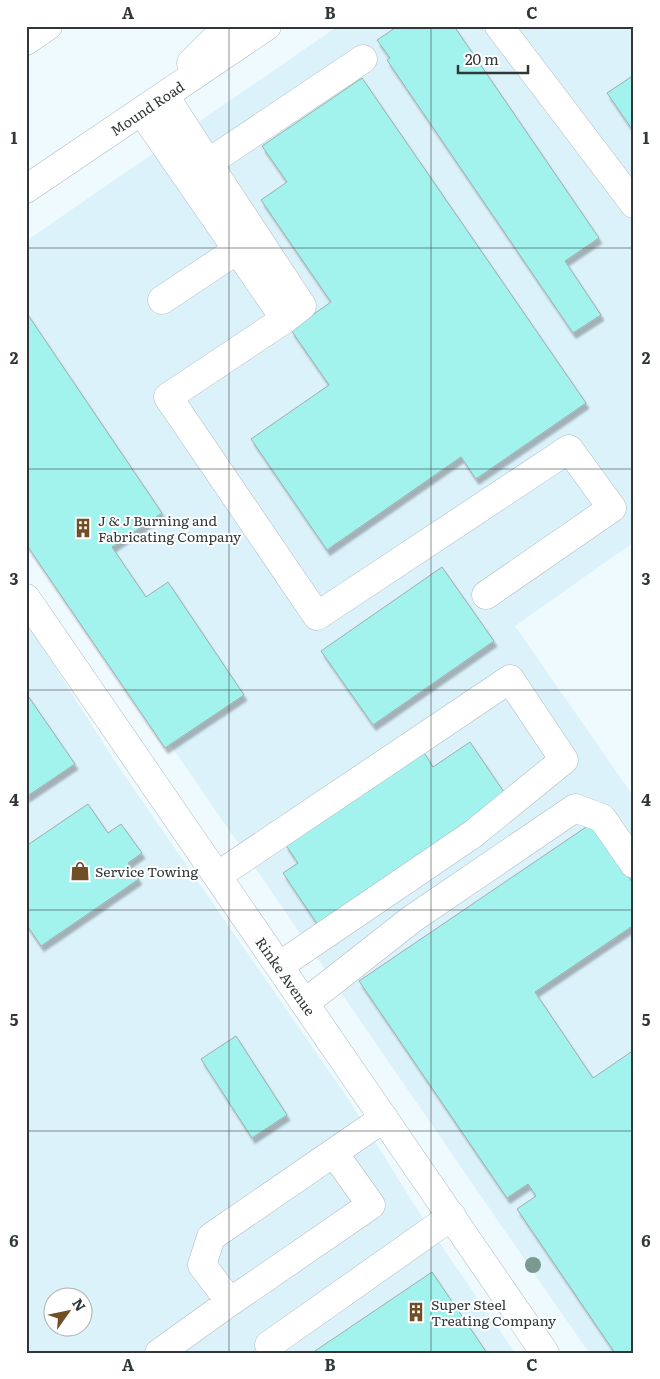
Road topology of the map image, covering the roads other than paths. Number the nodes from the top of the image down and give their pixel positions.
1 (228, 26) edge
2 (267, 26) edge
3 (498, 26) edge
4 (363, 59) dead end
5 (165, 96) junction
6 (142, 112) junction
7 (208, 163) junction
8 (26, 189) edge
9 (634, 204) edge
10 (237, 250) junction
11 (162, 300) dead end
12 (285, 319) junction
13 (486, 595) dead end
14 (26, 598) edge
15 (634, 864) edge
16 (217, 876) junction
17 (279, 966) junction
18 (305, 1003) junction
19 (384, 1118) junction
20 (334, 1153) junction
21 (452, 1216) junction
22 (230, 1302) junction
23 (269, 1345) dead end
24 (159, 1353) edge
25 (546, 1353) edge

1 - 6 street
2 - 5 street, Mound Road
3 - 9 street
4 - 7 street
5 - 6 street, Mound Road
5 - 7 street
6 - 8 street, Mound Road
6 - 10 street
7 - 12 street
10 - 11 street
10 - 12 street
12 - 13 street
14 - 16 street, Rinke Avenue
15 - 18 street
16 - 17 street, Rinke Avenue
16 - 17 street
17 - 18 street, Rinke Avenue
18 - 19 street, Rinke Avenue
19 - 20 street
19 - 21 street, Rinke Avenue
20 - 22 street
20 - 22 street
21 - 23 street
21 - 25 street, Rinke Avenue
22 - 24 street

